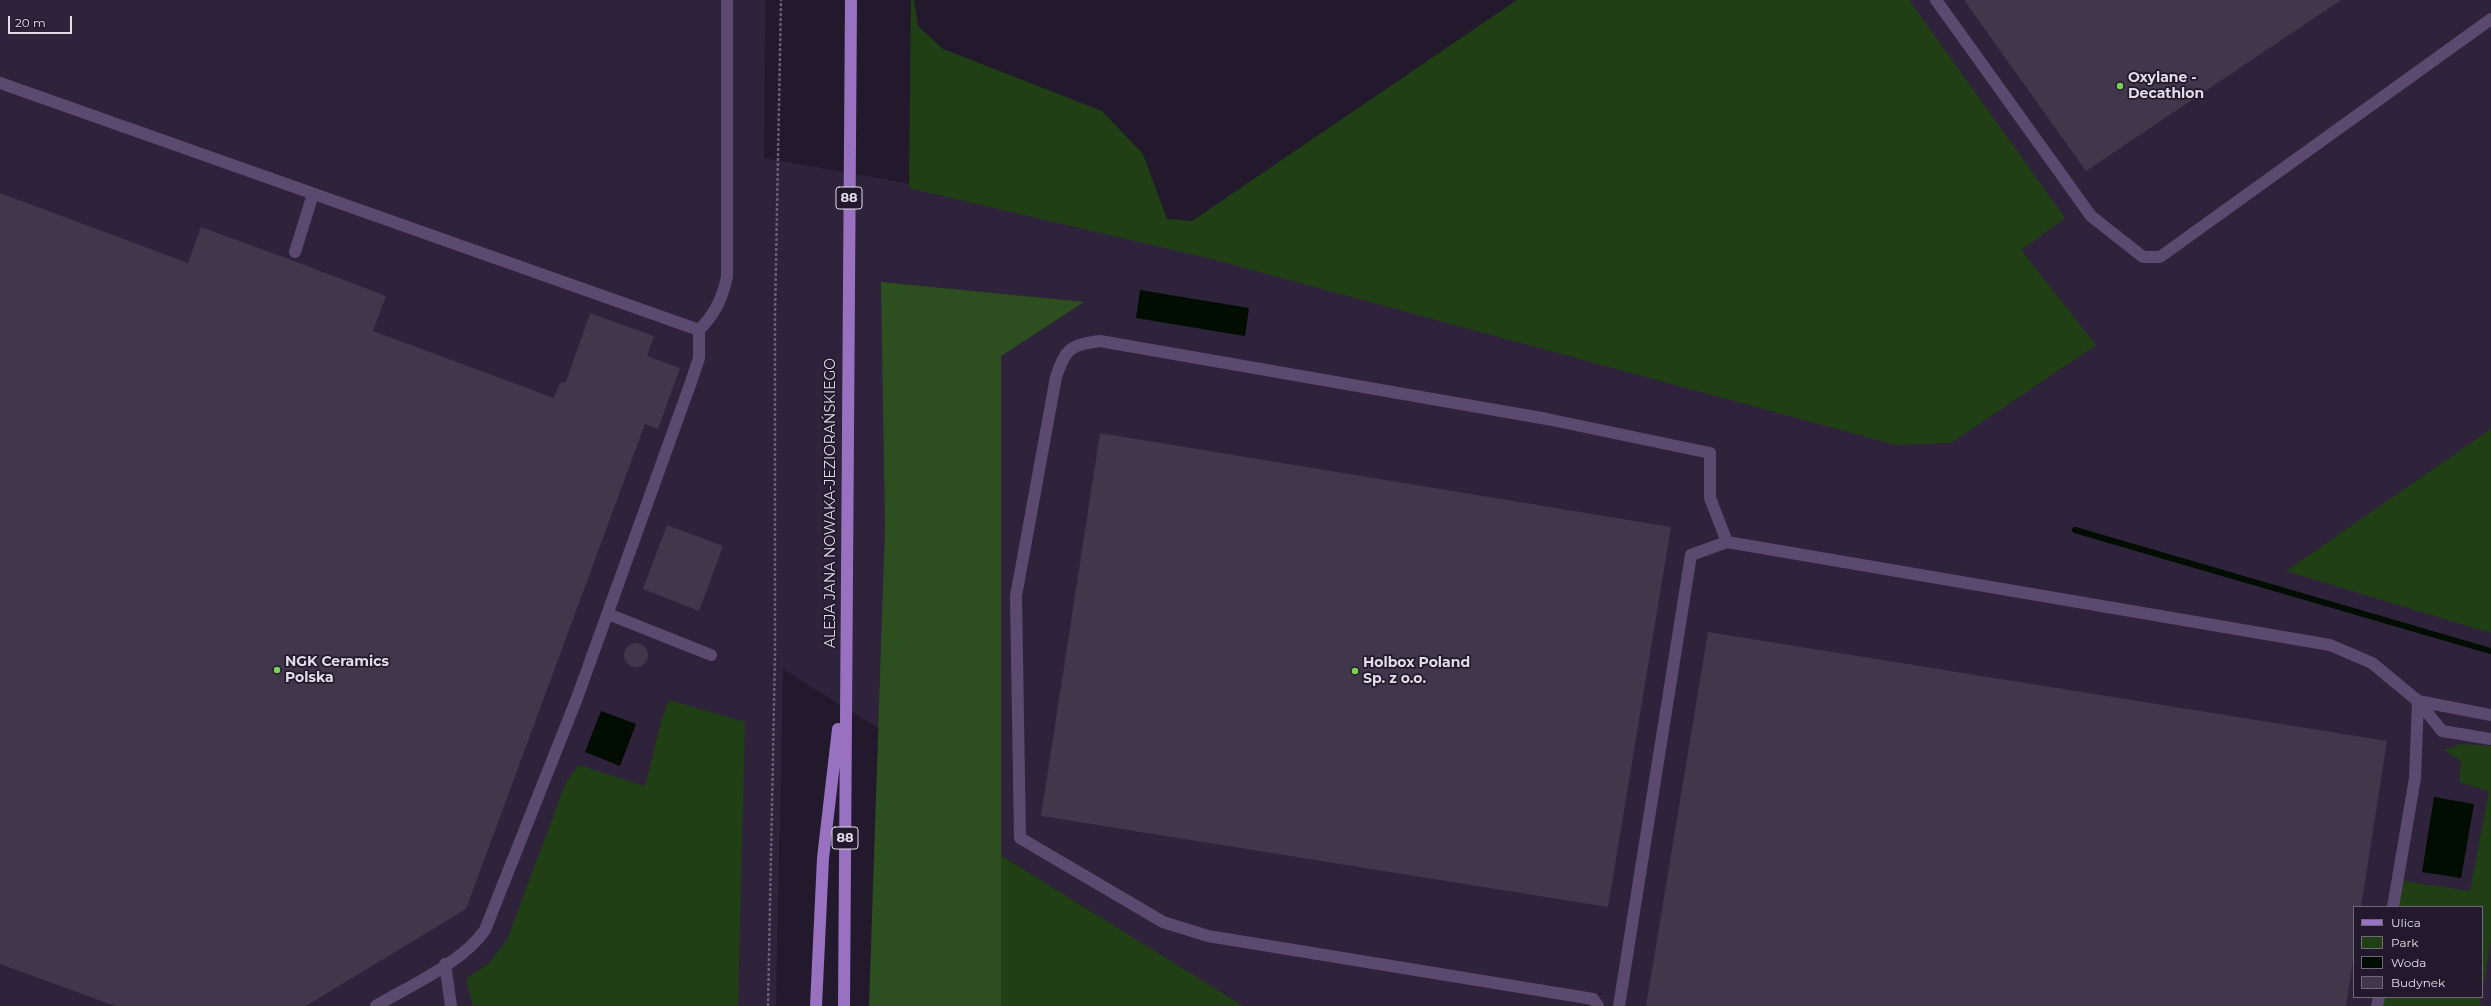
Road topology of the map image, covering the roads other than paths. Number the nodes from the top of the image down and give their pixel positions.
1 (727, 0) edge
2 (851, 0) edge
3 (1936, 0) edge
4 (2491, 19) edge
5 (0, 83) edge
6 (313, 194) junction
7 (295, 252) dead end
8 (699, 330) junction
9 (1726, 542) junction
10 (608, 614) junction
11 (711, 654) dead end
12 (845, 670) junction
13 (2418, 701) junction
14 (2491, 715) edge
15 (2491, 739) edge
16 (2394, 906) edge
17 (445, 964) junction
18 (376, 1006) edge
19 (451, 1006) edge
20 (816, 1006) edge
21 (844, 1006) edge
22 (1598, 1006) edge
23 (1619, 1006) edge

1 - 8 lane
2 - 12 main road, ALEJA JANA NOWAKA-JEZIORAŃSKIEGO / 88
3 - 4 lane
5 - 6 lane
6 - 7 lane
6 - 8 lane
8 - 10 lane
9 - 13 lane
9 - 22 lane
9 - 23 lane
10 - 11 lane
10 - 17 lane
12 - 20 main road
12 - 21 main road, ALEJA JANA NOWAKA-JEZIORAŃSKIEGO / 88
13 - 14 lane
13 - 15 lane
13 - 16 lane
17 - 18 lane
17 - 19 lane

